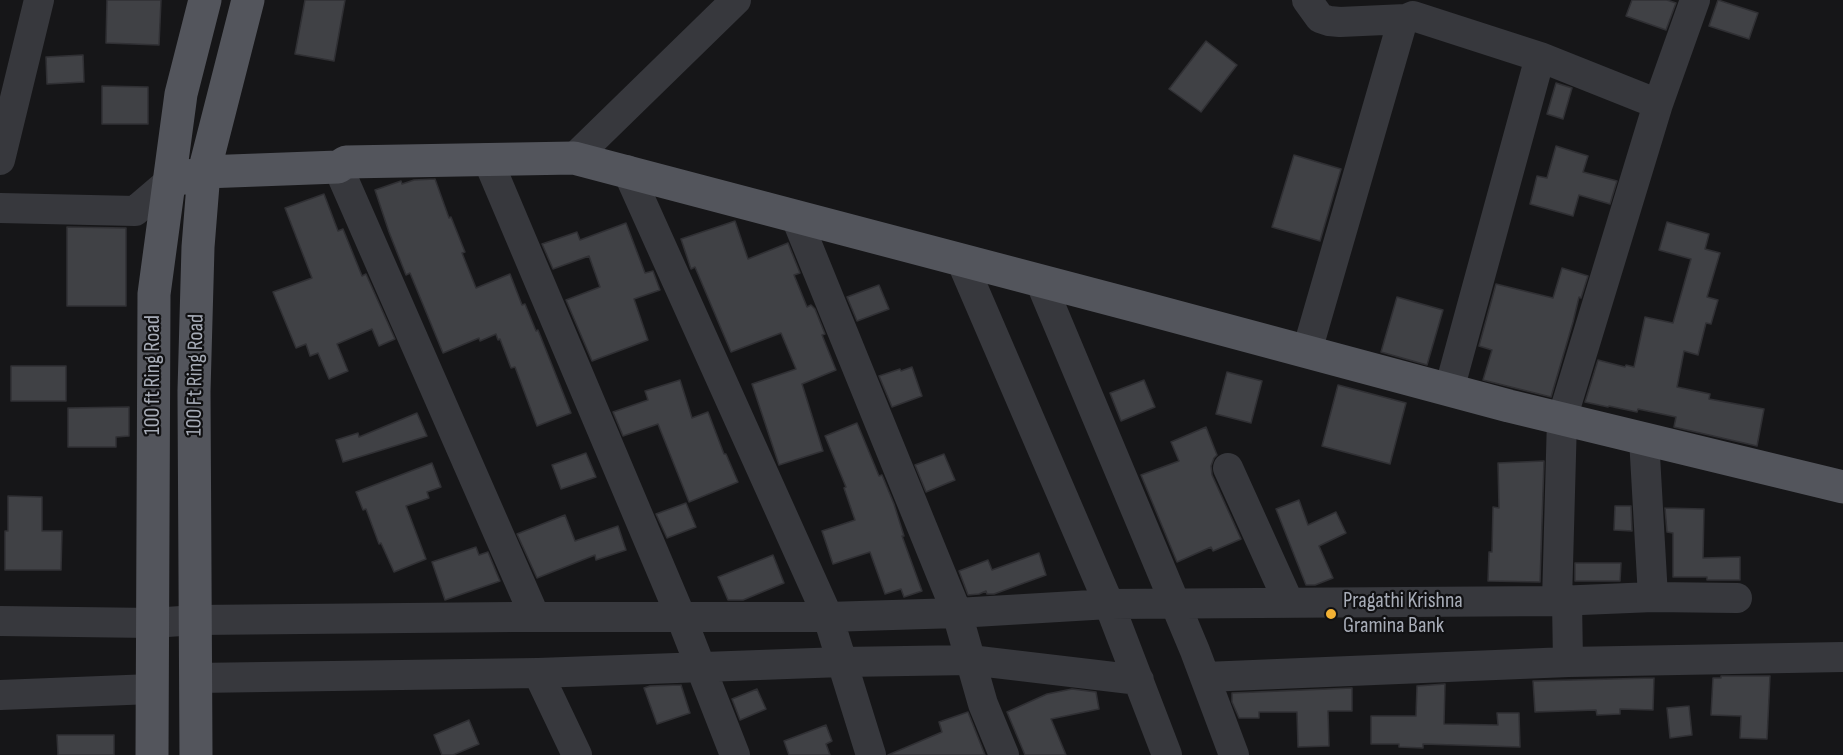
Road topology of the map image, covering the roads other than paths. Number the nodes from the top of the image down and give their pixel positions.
1 (39, 0) edge
2 (205, 0) edge
3 (248, 0) edge
4 (736, 0) edge
5 (1307, 0) edge
6 (1695, 0) edge
7 (1406, 19) junction
8 (1540, 57) junction
9 (12, 60) edge
10 (1658, 104) junction
11 (487, 158) junction
12 (574, 158) junction
13 (0, 160) edge
14 (338, 167) junction
15 (627, 170) junction
16 (204, 172) junction
17 (169, 182) junction
18 (0, 208) edge
19 (795, 215) junction
20 (960, 260) junction
21 (1040, 281) junction
22 (1307, 351) junction
23 (1449, 390) junction
24 (1562, 418) junction
25 (1644, 438) junction
26 (1228, 468) dead end
27 (1843, 487) edge
28 (1653, 597) junction
29 (1737, 598) dead end
30 (1289, 603) junction
31 (1178, 612) junction
32 (957, 613) junction
33 (1112, 613) junction
34 (534, 617) junction
35 (681, 617) junction
36 (828, 617) junction
37 (196, 620) junction
38 (0, 621) edge
39 (152, 623) junction
40 (1565, 624) junction
41 (1843, 657) edge
42 (970, 660) junction
43 (842, 662) junction
44 (1200, 664) junction
45 (701, 668) junction
46 (538, 673) junction
47 (196, 678) junction
48 (1139, 680) junction
49 (152, 689) junction
50 (0, 695) edge
51 (152, 755) edge
52 (196, 755) edge
53 (577, 755) edge
54 (735, 755) edge
55 (871, 755) edge
56 (1004, 755) edge
57 (1167, 755) edge
58 (1234, 755) edge

1 - 9 street
2 - 17 main road, 100 ft Ring Road
3 - 16 main road, 100 Ft Ring Road
4 - 12 street
5 - 7 street
6 - 10 street
7 - 8 street
7 - 22 street
8 - 10 street
8 - 23 street
9 - 13 street
10 - 24 street
11 - 12 main road
11 - 14 main road
11 - 35 street
12 - 15 main road
14 - 16 main road
14 - 34 street
15 - 19 main road
15 - 36 street
16 - 17 main road
16 - 37 main road, 100 Ft Ring Road
17 - 18 street
17 - 39 main road, 100 ft Ring Road
19 - 20 main road
19 - 32 street
20 - 21 main road
20 - 33 street
21 - 22 main road
21 - 31 street
22 - 23 main road
23 - 24 main road
24 - 25 main road
24 - 40 street
25 - 27 main road
25 - 28 street
26 - 30 street
28 - 29 street
28 - 40 street
30 - 31 street
30 - 40 street
31 - 33 street
31 - 44 street
32 - 33 street
32 - 36 street
32 - 42 street
33 - 48 street
34 - 35 street
34 - 37 street
35 - 36 street
35 - 45 street
36 - 43 street
37 - 39 street
37 - 47 main road, 100 Ft Ring Road
38 - 39 street
39 - 49 main road, 100 ft Ring Road
40 - 41 street
40 - 44 street
42 - 43 street
42 - 48 street
42 - 56 street
43 - 45 street
43 - 55 street
44 - 58 street
45 - 46 street
45 - 54 street
46 - 47 street
46 - 53 street
47 - 52 main road, 100 Ft Ring Road
48 - 57 street
49 - 50 street
49 - 51 main road, 100 ft Ring Road

